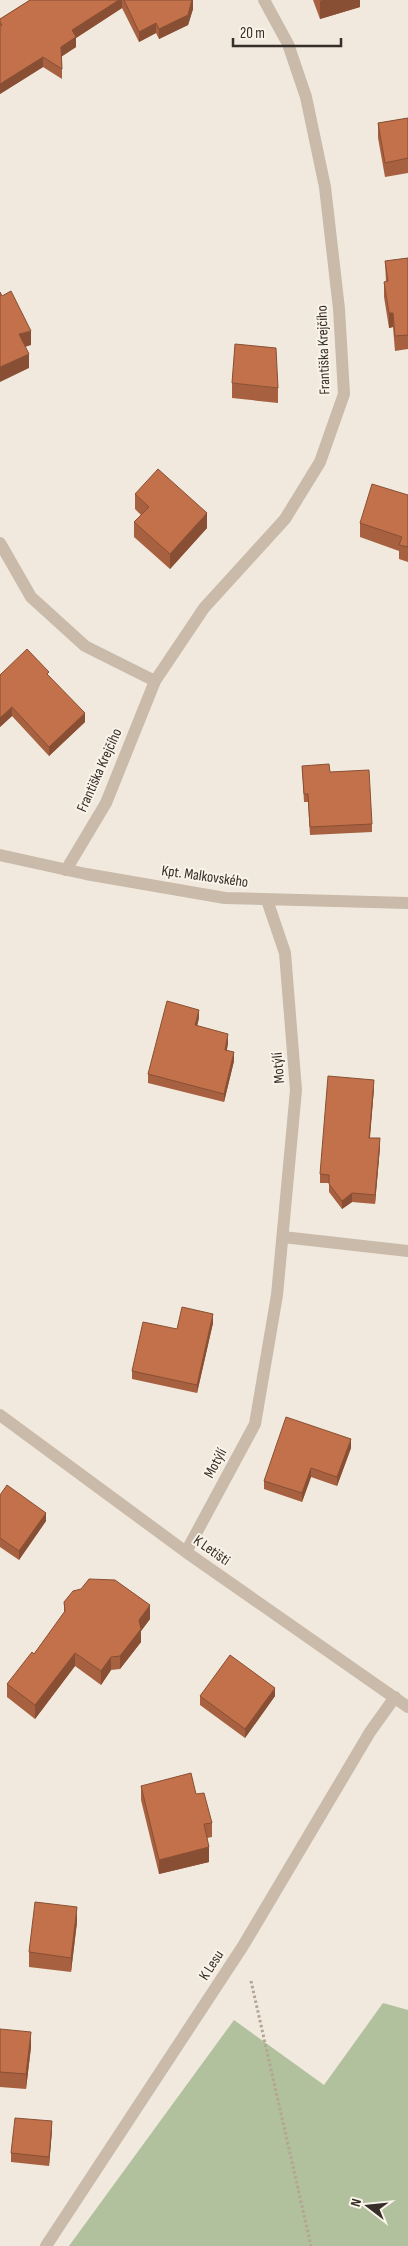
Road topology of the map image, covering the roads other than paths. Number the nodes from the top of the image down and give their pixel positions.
1 (264, 0) edge
2 (0, 543) edge
3 (155, 681) junction
4 (0, 855) edge
5 (66, 870) junction
6 (268, 900) junction
7 (408, 903) edge
8 (283, 1237) junction
9 (408, 1250) edge
10 (0, 1416) edge
11 (186, 1552) junction
12 (395, 1698) junction
13 (408, 1707) edge
14 (46, 2246) edge

1 - 3 street, Františka Krejčího
2 - 3 street
3 - 5 street, Františka Krejčího
4 - 5 street, Kpt. Malkovského
5 - 6 street, Kpt. Malkovského
6 - 7 street, Kpt. Malkovského
6 - 8 street, Motýlí
8 - 9 street
8 - 11 street, Motýlí
10 - 11 street, K Letišti
11 - 12 street, K Letišti
12 - 13 street, K Letišti
12 - 14 street, K Lesu

